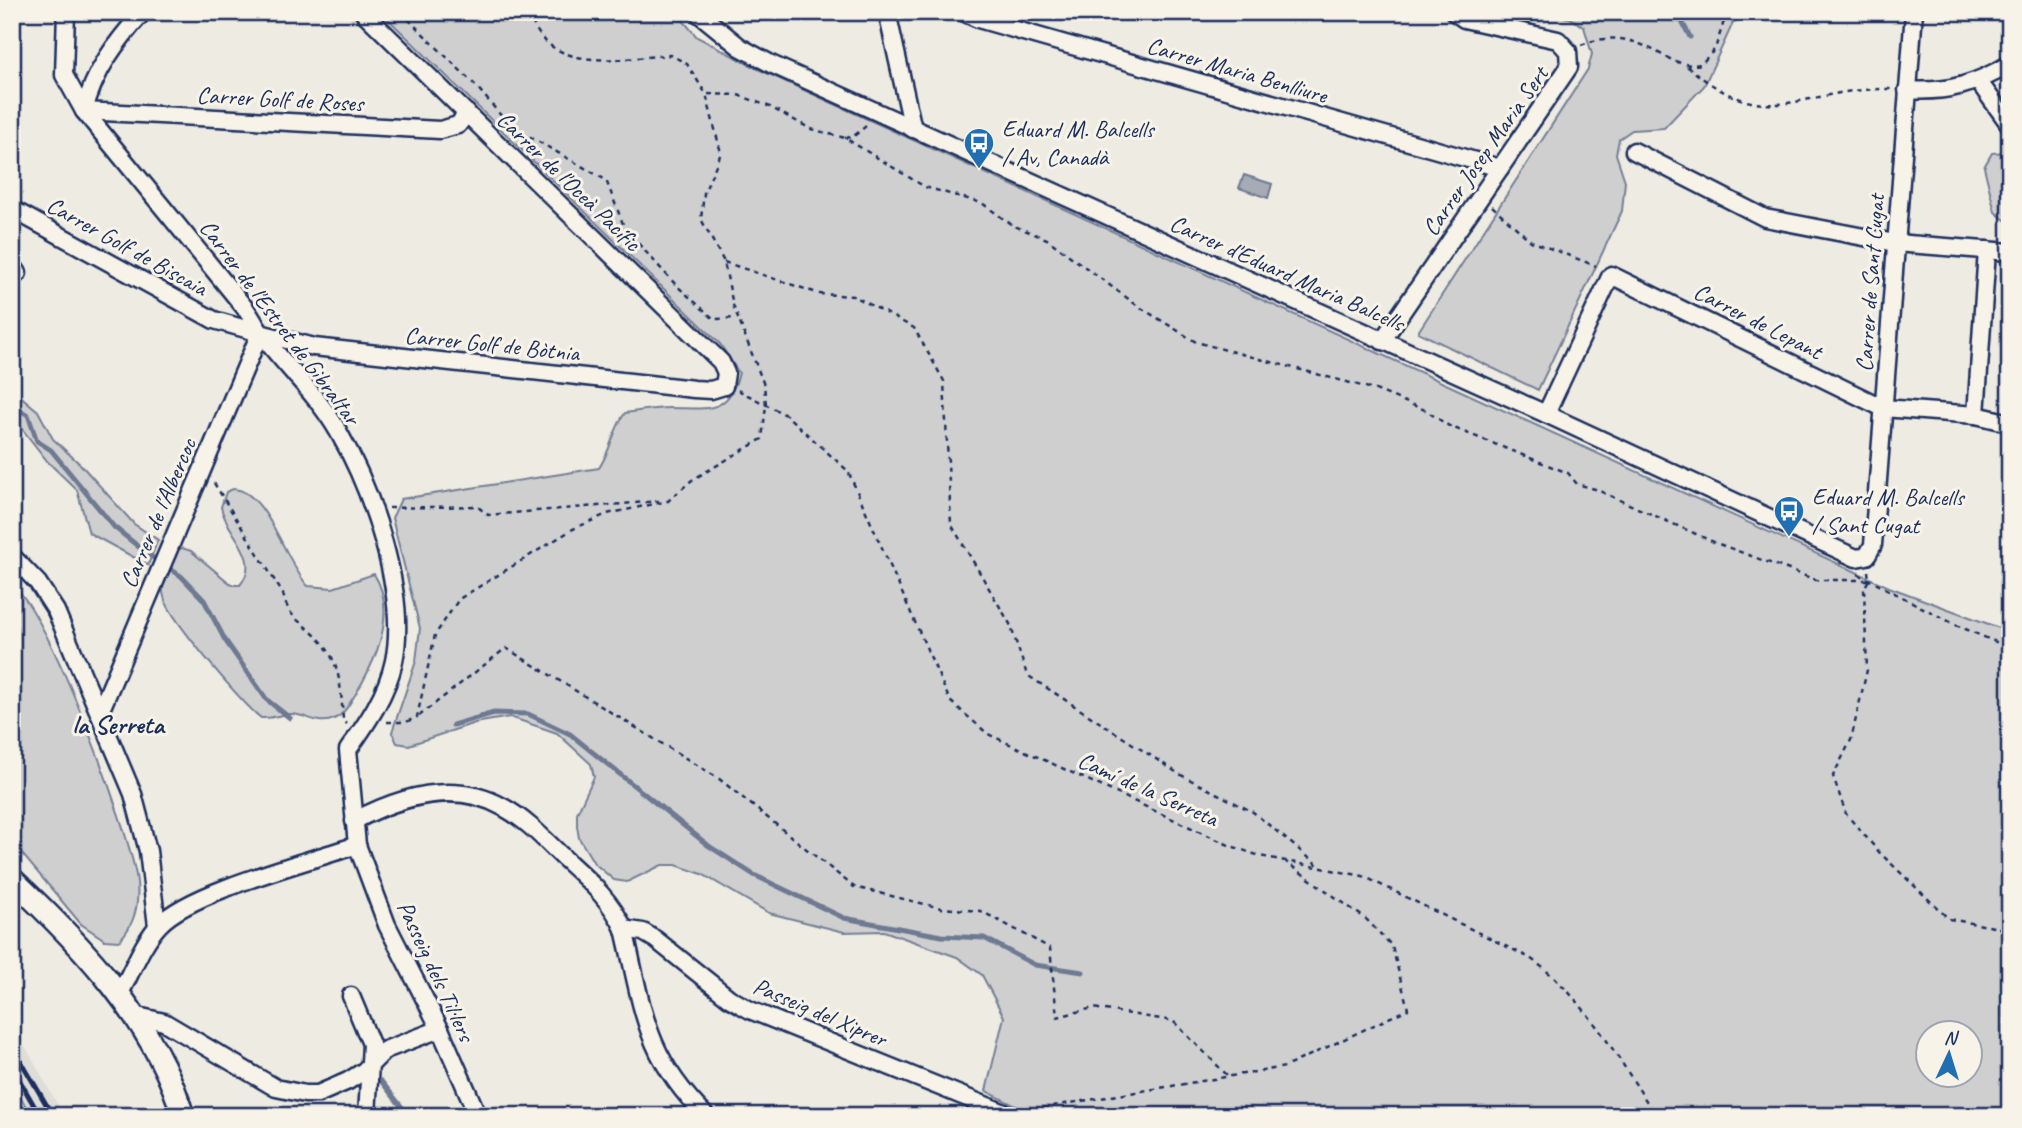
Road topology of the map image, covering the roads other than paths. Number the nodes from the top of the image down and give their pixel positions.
1 (66, 12) edge
2 (143, 12) edge
3 (363, 12) edge
4 (697, 12) edge
5 (887, 12) edge
6 (963, 12) edge
7 (1454, 12) edge
8 (1914, 12) edge
9 (2010, 64) edge
10 (1979, 82) junction
11 (1907, 89) junction
12 (84, 111) junction
13 (467, 113) junction
14 (2010, 125) edge
15 (914, 129) junction
16 (1634, 151) dead end
17 (1500, 168) junction
18 (12, 209) edge
19 (1895, 243) junction
20 (1987, 250) junction
21 (2010, 252) edge
22 (12, 264) edge
23 (12, 277) edge
24 (260, 333) junction
25 (1382, 341) junction
26 (722, 385) joint
27 (1883, 408) junction
28 (1546, 414) junction
29 (1976, 415) junction
30 (2010, 423) edge
31 (12, 556) edge
32 (1867, 556) joint
33 (100, 712) junction
34 (354, 821) junction
35 (357, 845) junction
36 (12, 879) edge
37 (157, 926) junction
38 (624, 929) junction
39 (119, 995) junction
40 (351, 996) dead end
41 (132, 1015) junction
42 (440, 1029) junction
43 (372, 1063) junction
44 (1007, 1114) edge
45 (183, 1116) edge
46 (368, 1116) edge
47 (478, 1116) edge
48 (706, 1116) edge

1 - 12 street, Carrer de l'Estret de Gibraltar
2 - 12 street
3 - 13 street, Carrer de l'Oceà Pacífic
4 - 15 street, Carrer d'Eduard Maria Balcells
5 - 15 street
6 - 17 street, Carrer Maria Benlliure
7 - 17 street, Carrer Josep Maria Sert
8 - 11 street, Carrer de Sant Cugat
9 - 10 street
10 - 11 street
10 - 14 street
11 - 19 street, Carrer de Sant Cugat
12 - 13 street, Carrer Golf de Roses
12 - 24 street, Carrer de l'Estret de Gibraltar
13 - 26 street, Carrer de l'Oceà Pacífic
15 - 25 street, Carrer d'Eduard Maria Balcells
16 - 19 street
17 - 25 street, Carrer Josep Maria Sert
18 - 24 street, Carrer Golf de Biscaia
19 - 20 street
19 - 27 street, Carrer de Sant Cugat
20 - 21 street
20 - 29 street
22 - 23 street
24 - 26 street, Carrer Golf de Bòtnia
24 - 33 street, Carrer de l'Albercoc
24 - 34 street, Carrer de l'Estret de Gibraltar
25 - 28 street, Carrer d'Eduard Maria Balcells
27 - 28 street, Carrer de Lepant
27 - 29 street
27 - 32 street, Carrer de Sant Cugat
28 - 32 street, Carrer d'Eduard Maria Balcells
29 - 30 street
31 - 33 street
33 - 37 street
34 - 35 street, Carrer de l'Estret de Gibraltar
34 - 38 street
35 - 37 street
35 - 42 street, Passeig dels Til·lers
36 - 39 street
37 - 39 street
38 - 44 street, Passeig del Xiprer
38 - 48 street
39 - 41 street
40 - 43 street
41 - 43 street
41 - 45 street
42 - 43 street
42 - 47 street, Passeig dels Til·lers
43 - 46 street

